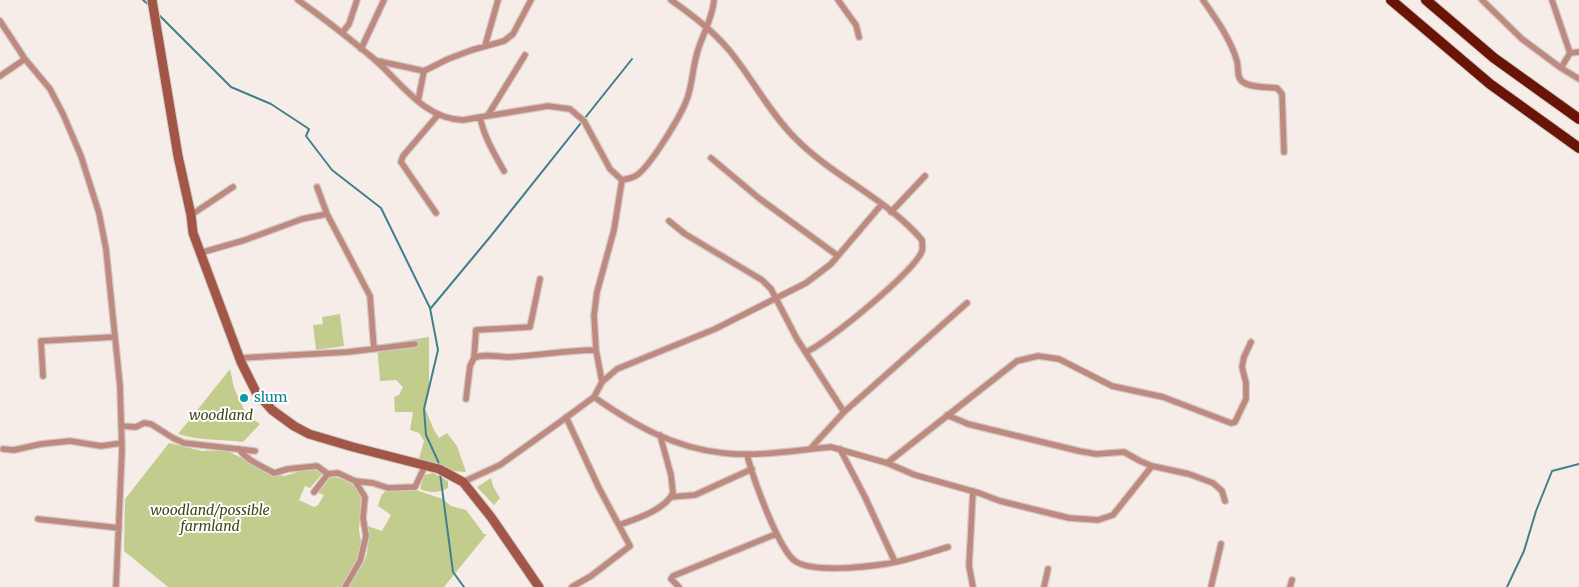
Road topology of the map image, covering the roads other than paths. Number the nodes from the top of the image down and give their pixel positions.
1 (152, 0) edge
2 (298, 0) edge
3 (357, 0) edge
4 (384, 0) edge
5 (498, 0) edge
6 (531, 0) edge
7 (671, 0) edge
8 (714, 0) edge
9 (838, 0) edge
10 (1203, 0) edge
11 (1391, 0) edge
12 (1426, 0) edge
13 (1482, 0) edge
14 (1552, 0) edge
15 (0, 21) edge
16 (706, 26) junction
17 (342, 34) junction
18 (858, 37) dead end
19 (486, 46) junction
20 (361, 49) junction
21 (1579, 52) edge
22 (1570, 53) junction
23 (526, 55) dead end
24 (25, 59) junction
25 (377, 61) junction
26 (1561, 68) junction
27 (424, 71) junction
28 (0, 76) edge
29 (1579, 79) edge
30 (418, 101) junction
31 (438, 115) junction
32 (488, 115) junction
33 (480, 117) junction
34 (1579, 119) edge
35 (1579, 148) edge
36 (1284, 152) dead end
37 (711, 158) dead end
38 (504, 171) dead end
39 (925, 176) dead end
40 (622, 180) junction
41 (232, 187) dead end
42 (317, 187) dead end
43 (882, 204) junction
44 (891, 212) junction
45 (436, 213) dead end
46 (192, 214) junction
47 (327, 214) junction
48 (669, 221) dead end
49 (200, 253) junction
50 (838, 256) junction
51 (540, 279) dead end
52 (777, 298) junction
53 (967, 303) dead end
54 (115, 336) junction
55 (1251, 342) dead end
56 (415, 344) dead end
57 (374, 349) junction
58 (596, 350) junction
59 (806, 352) junction
60 (240, 358) junction
61 (474, 358) junction
62 (43, 376) dead end
63 (602, 382) junction
64 (594, 397) junction
65 (466, 399) dead end
66 (844, 412) junction
67 (947, 415) junction
68 (566, 417) junction
69 (121, 426) junction
70 (660, 435) junction
71 (122, 443) junction
72 (3, 449) dead end
73 (239, 449) junction
74 (810, 449) junction
75 (840, 449) junction
76 (255, 451) dead end
77 (747, 454) junction
78 (887, 463) junction
79 (425, 466) junction
80 (1152, 466) junction
81 (752, 469) junction
82 (328, 474) junction
83 (355, 480) junction
84 (463, 482) junction
85 (973, 491) junction
86 (314, 492) dead end
87 (671, 497) junction
88 (1225, 501) dead end
89 (38, 519) dead end
90 (619, 526) junction
91 (119, 528) junction
92 (776, 534) junction
93 (1221, 544) dead end
94 (948, 547) dead end
95 (895, 562) junction
96 (1048, 569) dead end
97 (1292, 580) dead end
98 (116, 587) edge
99 (345, 587) edge
100 (539, 587) edge
101 (572, 587) edge
102 (679, 587) edge
103 (973, 587) edge
104 (1044, 587) edge
105 (1211, 587) edge
106 (1290, 587) edge

1 - 46 main road
2 - 17 street
3 - 17 street
4 - 20 street
5 - 19 street
6 - 19 street
7 - 16 street
8 - 16 street
9 - 18 street
10 - 36 street
11 - 35 highway
12 - 34 highway
13 - 26 street
14 - 22 street
15 - 24 street
16 - 40 street
16 - 43 street
17 - 20 street
19 - 27 street
20 - 25 street
21 - 22 street
22 - 26 street
23 - 32 street
24 - 28 street
24 - 54 street
25 - 27 street
25 - 30 street
26 - 29 street
27 - 30 street
30 - 31 street
31 - 33 street
31 - 45 street
32 - 33 street
32 - 40 street
33 - 38 street
37 - 50 street
39 - 44 street
40 - 58 street
41 - 46 street
42 - 47 street
43 - 44 street
43 - 50 street
44 - 59 street
46 - 49 main road
47 - 49 street
47 - 57 street
48 - 52 street
49 - 60 main road
50 - 52 street
51 - 61 street
52 - 59 street
52 - 63 street
53 - 66 street
54 - 62 street
54 - 69 street
55 - 67 street
56 - 57 street
57 - 60 street
58 - 61 street
58 - 63 street
59 - 66 street
60 - 79 main road
61 - 65 street
63 - 64 street
64 - 68 street
64 - 70 street
66 - 74 street
67 - 78 street
67 - 80 street
68 - 84 street
68 - 90 street
69 - 71 street
69 - 73 street
70 - 77 street
70 - 87 street
71 - 72 street
71 - 91 street
73 - 76 street
73 - 82 street
74 - 75 street
74 - 77 street
75 - 78 street
75 - 95 street
77 - 81 street
78 - 85 street
79 - 83 street
79 - 84 main road
80 - 85 street
80 - 88 street
81 - 87 street
81 - 92 street
82 - 83 street
82 - 86 street
83 - 99 street
84 - 100 main road
85 - 103 street
87 - 90 street
89 - 91 street
90 - 101 street
91 - 98 street
92 - 95 street
92 - 102 street
93 - 105 street
94 - 95 street
96 - 104 street
97 - 106 street

